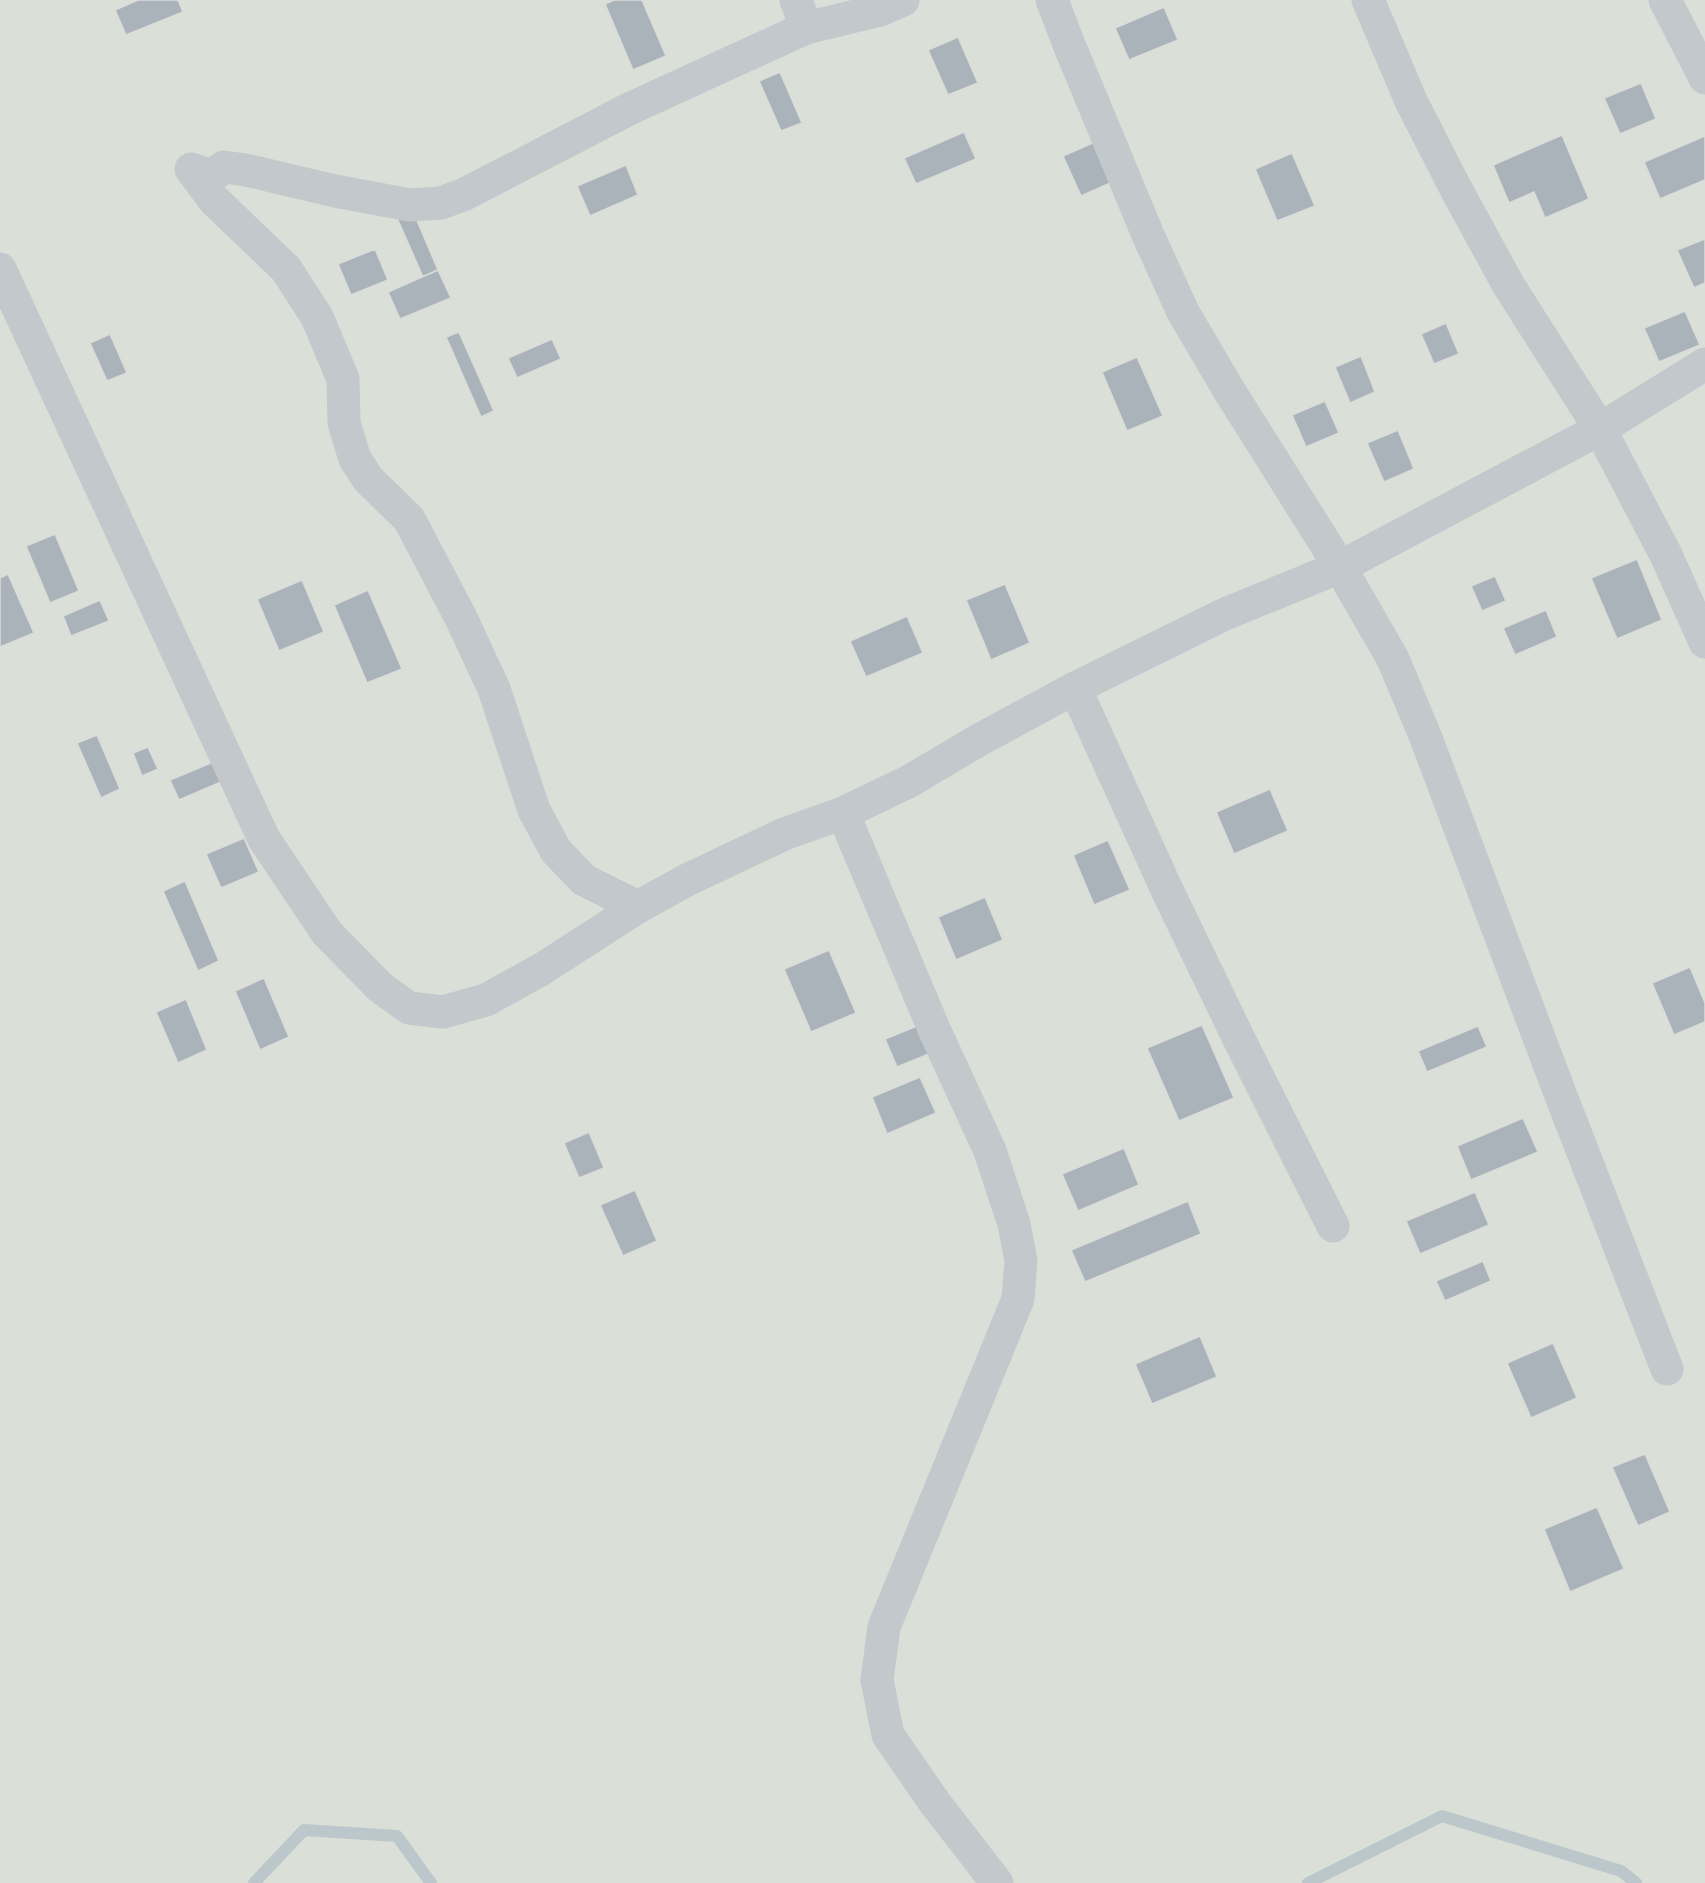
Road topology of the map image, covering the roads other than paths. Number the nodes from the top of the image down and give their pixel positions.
1 (903, 0) edge
2 (1052, 0) edge
3 (1368, 0) edge
4 (1665, 0) edge
5 (801, 14) edge
6 (1705, 78) edge
7 (0, 269) edge
8 (1705, 364) edge
9 (1600, 429) junction
10 (1340, 567) junction
11 (1705, 642) edge
12 (1076, 688) junction
13 (843, 813) junction
14 (638, 907) junction
15 (1333, 1226) dead end
16 (1667, 1369) dead end
17 (997, 1883) edge

1 - 5 street
2 - 10 street
3 - 9 street
4 - 6 street
5 - 14 street
7 - 14 street
8 - 9 street
9 - 10 street
9 - 11 street
10 - 12 street
10 - 16 street
12 - 13 street
12 - 15 street
13 - 14 street
13 - 17 street

